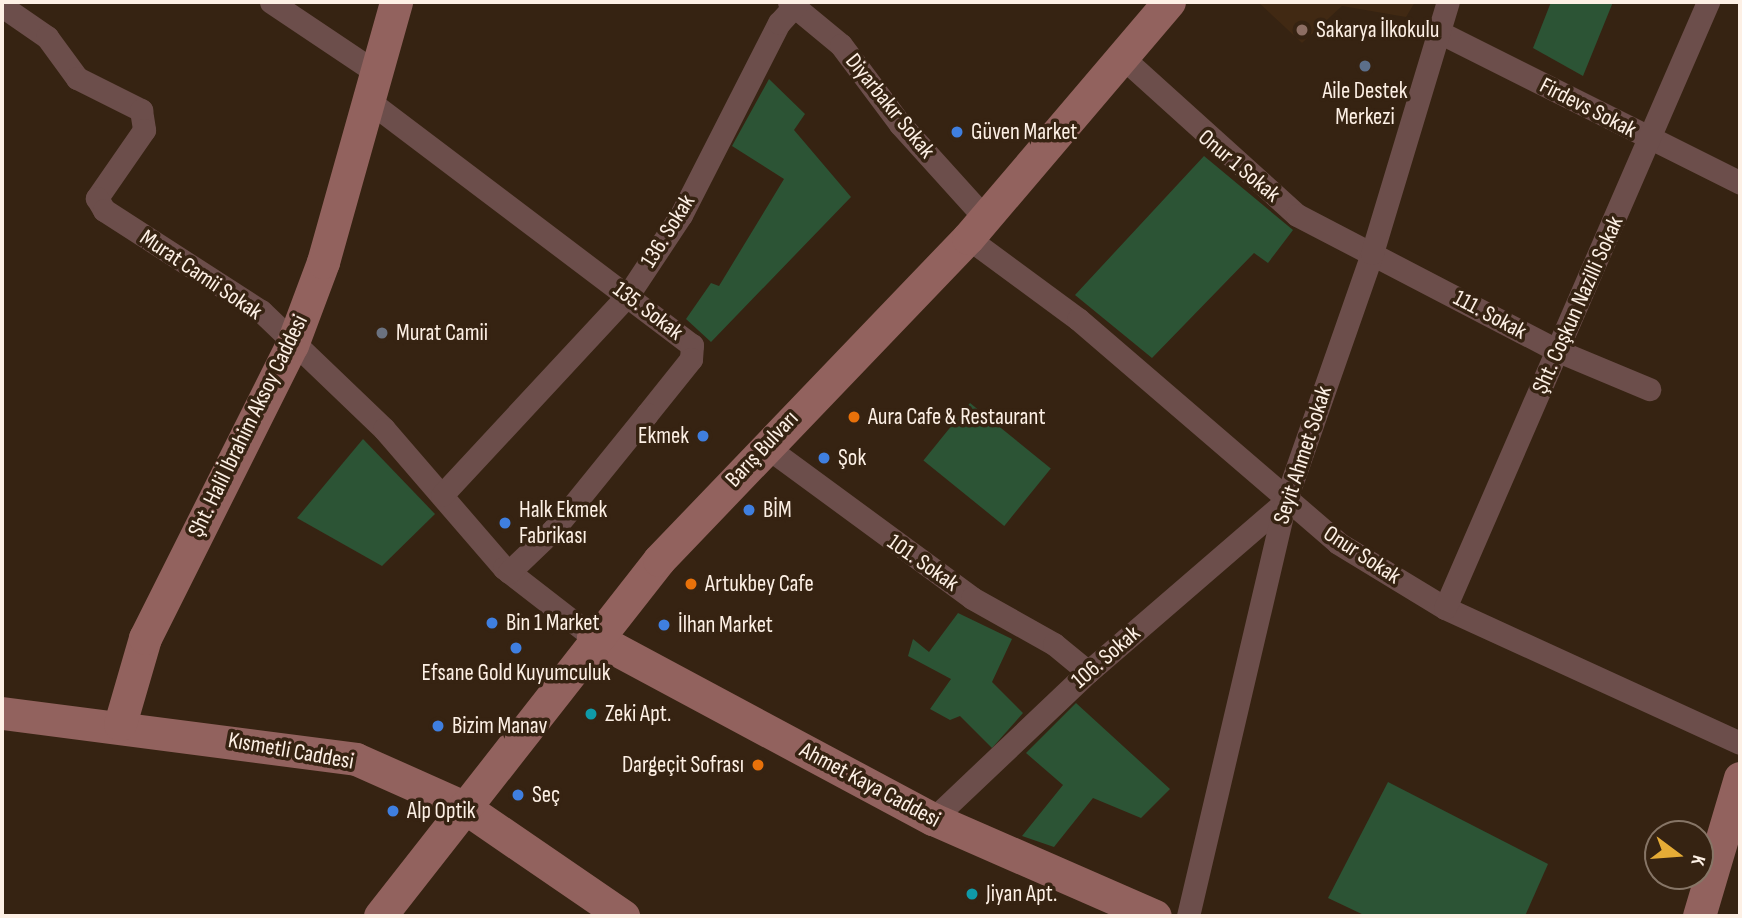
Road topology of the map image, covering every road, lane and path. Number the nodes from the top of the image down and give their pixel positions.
1 (271, 2) edge
2 (396, 2) edge
3 (1169, 2) edge
4 (1448, 2) edge
5 (1708, 2) edge
6 (794, 3) edge
7 (2, 6) edge
8 (1437, 31) junction
9 (1122, 57) junction
10 (373, 87) junction
11 (1651, 139) junction
12 (1740, 183) edge
13 (976, 227) junction
14 (1372, 253) junction
15 (628, 295) junction
16 (292, 345) junction
17 (1558, 351) junction
18 (1649, 389) dead end
19 (764, 445) junction
20 (442, 495) junction
21 (1285, 502) junction
22 (509, 572) junction
23 (1445, 608) junction
24 (593, 637) junction
25 (1088, 672) junction
26 (2, 713) edge
27 (120, 724) junction
28 (1740, 743) edge
29 (1740, 778) edge
30 (464, 807) junction
31 (933, 819) junction
32 (380, 916) edge
33 (623, 916) edge
34 (1155, 916) edge
35 (1188, 916) edge
36 (1699, 916) edge

1 - 10 street, 135. Sokak
2 - 10 street, Şht. Halil İbrahim Aksoy Caddesi
3 - 9 street, Barış Bulvarı
4 - 8 street, Seyit Ahmet Sokak
5 - 11 street, Şht. Coşkun Nazilli Sokak
6 - 13 street, Diyarbakır Sokak
6 - 15 street, 136. Sokak
7 - 16 street, Murat Camii Sokak
8 - 11 street, Firdevs Sokak
8 - 14 street, Seyit Ahmet Sokak
9 - 13 street, Barış Bulvarı
9 - 14 street, Onur 1 Sokak
10 - 15 street, 135. Sokak
10 - 16 street, Şht. Halil İbrahim Aksoy Caddesi
11 - 12 street, Firdevs Sokak
11 - 17 street, Şht. Coşkun Nazilli Sokak
13 - 19 street, Barış Bulvarı
13 - 21 street, Onur Sokak
14 - 17 street, 111. Sokak
14 - 21 street, Seyit Ahmet Sokak
15 - 20 street, 136. Sokak
15 - 22 street, 135. Sokak
16 - 20 street, Murat Camii Sokak
16 - 27 street, Şht. Halil İbrahim Aksoy Caddesi
17 - 18 street, 111. Sokak
17 - 23 street, Şht. Coşkun Nazilli Sokak
19 - 24 street, Barış Bulvarı
19 - 25 street, 101. Sokak
20 - 22 street, Murat Camii Sokak
21 - 23 street, Onur Sokak
21 - 25 street, 106. Sokak
21 - 35 street, Seyit Ahmet Sokak
22 - 24 street, Murat Camii Sokak
23 - 28 street, Onur Sokak
24 - 30 street, Barış Bulvarı
24 - 31 street, Ahmet Kaya Caddesi
25 - 31 street, 106. Sokak
26 - 27 street, Kısmetli Caddesi
27 - 30 street, Kısmetli Caddesi
29 - 36 street
30 - 32 street, Barış Bulvarı
30 - 33 street, Kısmetli Caddesi
31 - 34 street, Ahmet Kaya Caddesi

